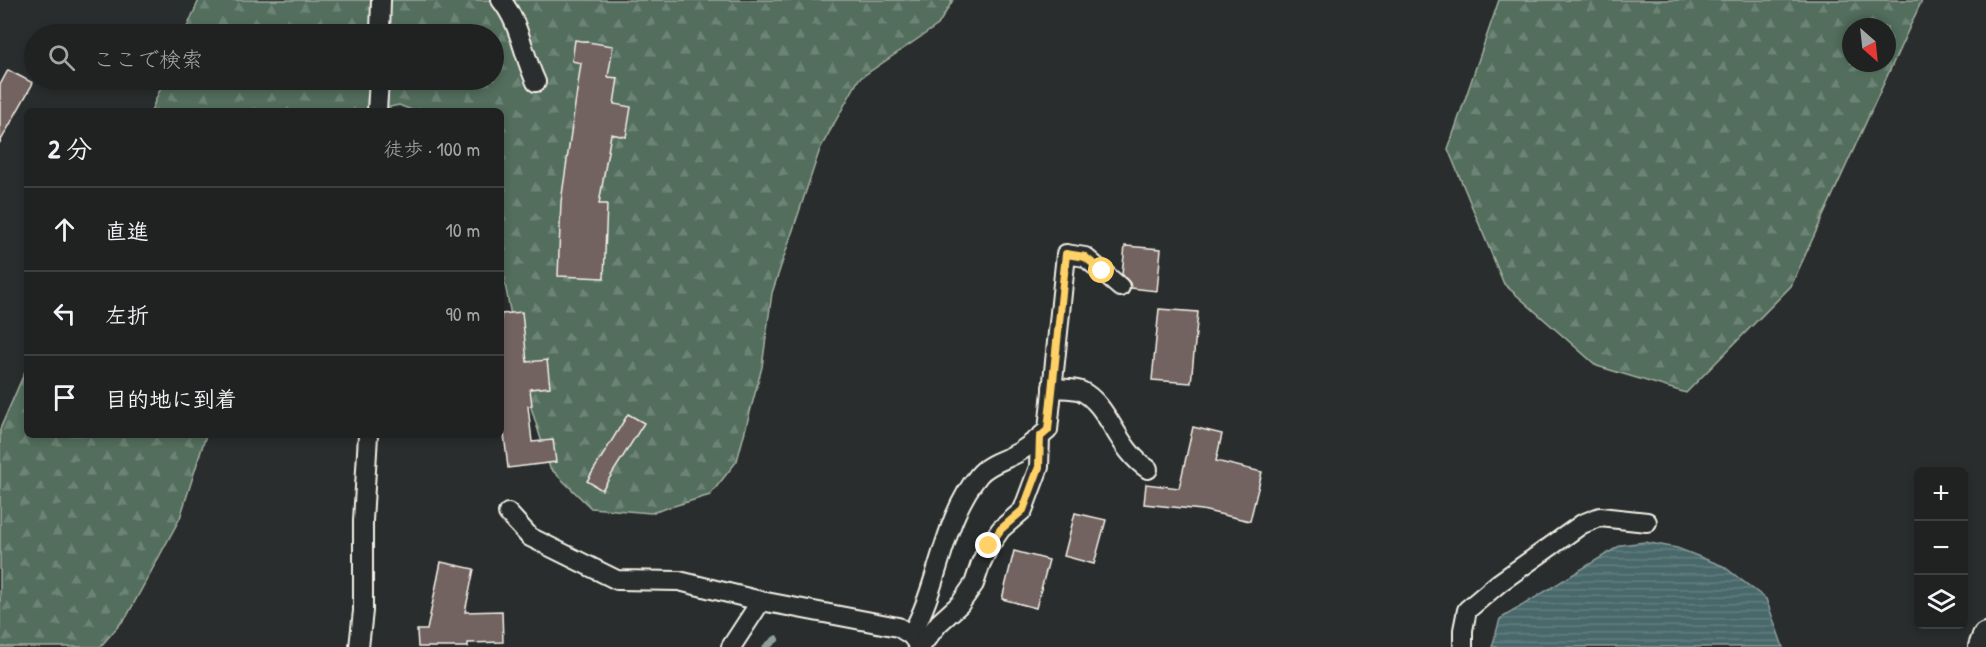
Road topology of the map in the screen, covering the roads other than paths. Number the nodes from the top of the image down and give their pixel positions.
1 (381, 0) edge
2 (501, 0) edge
3 (380, 24) edge
4 (536, 82) dead end
5 (378, 90) edge
6 (377, 108) edge
7 (1120, 288) dead end
8 (1052, 388) junction
9 (1040, 437) junction
10 (368, 438) edge
11 (1148, 469) dead end
12 (508, 513) dead end
13 (1647, 522) dead end
14 (761, 601) junction
15 (1986, 636) edge
16 (917, 643) edge
17 (358, 647) edge
18 (730, 647) edge
19 (1463, 647) edge
20 (1982, 647) edge

1 - 3 street
2 - 4 street
5 - 6 street
7 - 8 street
8 - 9 street
8 - 11 street
9 - 16 street
9 - 16 street
10 - 17 street
12 - 14 street
13 - 19 street
14 - 16 street
14 - 18 street
15 - 20 main road

